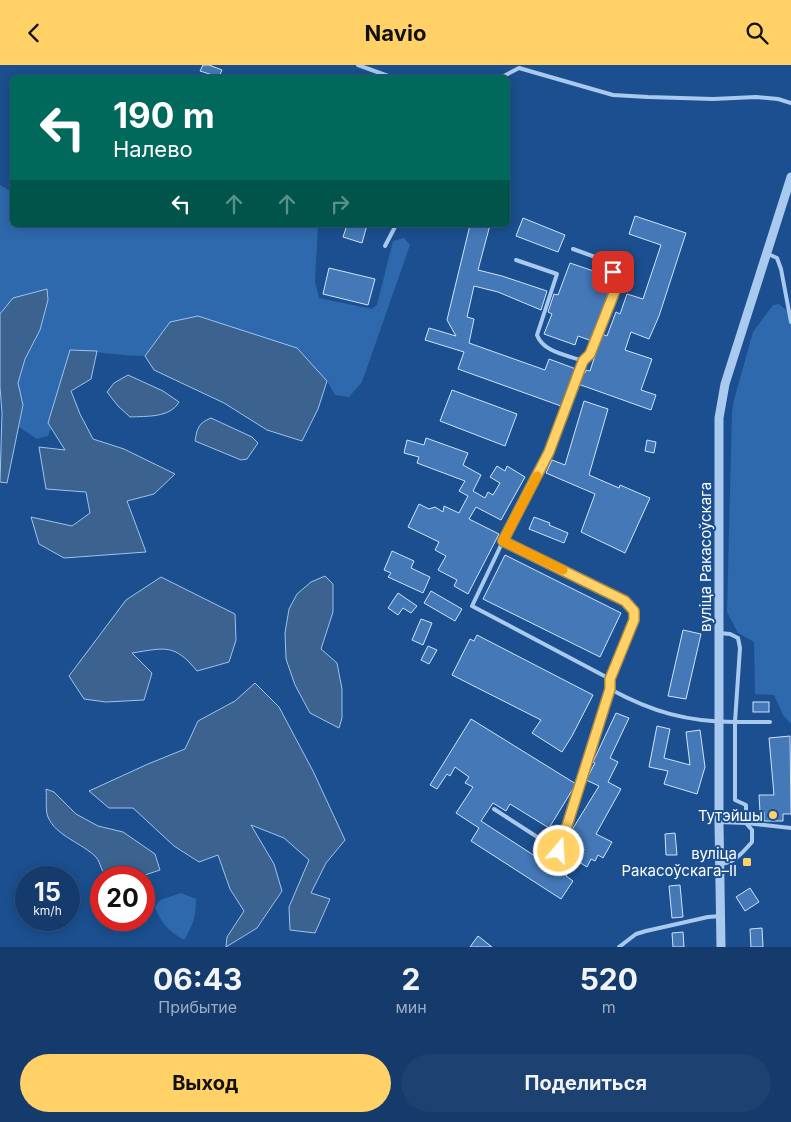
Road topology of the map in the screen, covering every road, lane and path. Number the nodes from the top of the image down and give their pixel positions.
1 (358, 65) edge
2 (517, 67) edge
3 (386, 75) edge
4 (505, 75) edge
5 (791, 103) edge
6 (791, 177) edge
7 (395, 227) edge
8 (385, 246) dead end
9 (573, 249) dead end
10 (767, 253) junction
11 (516, 260) dead end
12 (791, 322) edge
13 (583, 361) junction
14 (503, 541) junction
15 (719, 633) junction
16 (610, 679) junction
17 (610, 689) junction
18 (719, 722) junction
19 (735, 722) junction
20 (770, 722) dead end
21 (494, 809) dead end
22 (719, 822) junction
23 (746, 823) junction
24 (791, 828) edge
25 (719, 865) junction
26 (721, 916) junction
27 (619, 947) edge
28 (722, 947) edge

1 - 3 lane
2 - 4 lane
2 - 5 lane
6 - 10 street, вуліца Ракасоўскага
7 - 8 lane
9 - 13 lane
10 - 12 lane
10 - 15 street, вуліца Ракасоўскага
11 - 13 lane
13 - 14 lane
14 - 16 lane
14 - 16 lane
15 - 18 street, вуліца Ракасоўскага
15 - 19 lane
16 - 17 lane
17 - 18 lane
17 - 21 lane
18 - 19 lane
18 - 22 street, вуліца Ракасоўскага
19 - 20 lane
19 - 23 lane
22 - 23 lane
22 - 25 street, вуліца Ракасоўскага
23 - 24 lane
23 - 25 lane
25 - 26 street, вуліца Ракасоўскага
26 - 27 lane
26 - 28 street, вуліца Ракасоўскага

